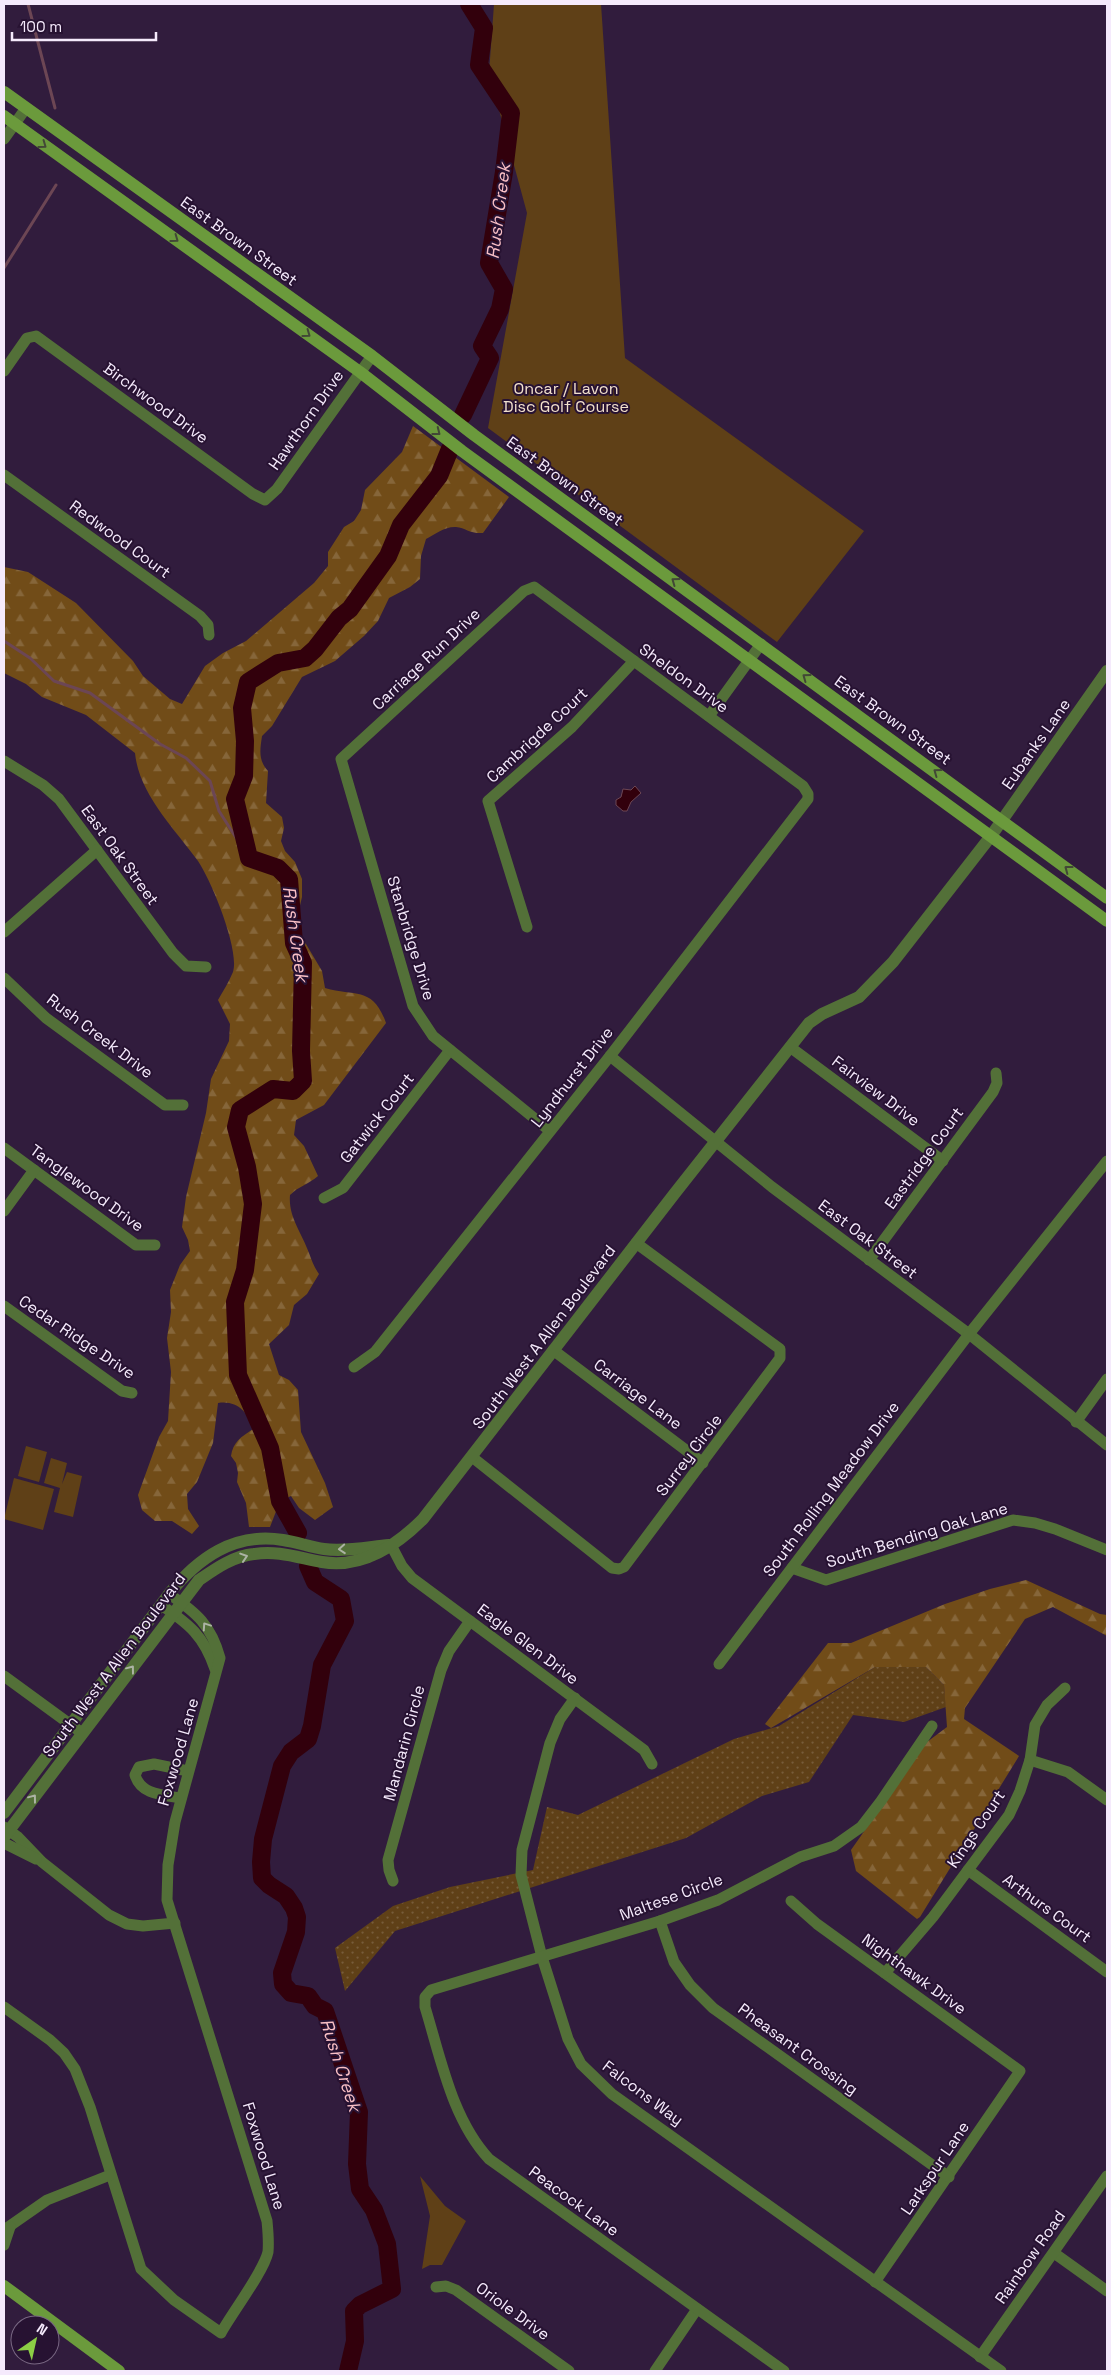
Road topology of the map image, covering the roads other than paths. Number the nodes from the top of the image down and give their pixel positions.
1 (4, 92) edge
2 (26, 108) junction
3 (4, 116) edge
4 (14, 124) junction
5 (4, 139) edge
6 (255, 272) junction
7 (244, 288) junction
8 (372, 356) junction
9 (4, 371) edge
10 (360, 372) junction
11 (4, 476) edge
12 (265, 500) joint
13 (534, 587) joint
14 (209, 634) dead end
15 (761, 644) junction
16 (749, 660) junction
17 (634, 661) junction
18 (1107, 671) edge
19 (709, 716) junction
20 (341, 759) joint
21 (4, 761) edge
22 (808, 799) joint
23 (1003, 820) junction
24 (991, 836) junction
25 (97, 850) junction
26 (1107, 898) edge
27 (1107, 921) edge
28 (527, 927) dead end
29 (4, 932) edge
30 (206, 967) dead end
31 (4, 978) edge
32 (790, 1047) junction
33 (450, 1050) junction
34 (610, 1056) junction
35 (996, 1073) dead end
36 (184, 1105) dead end
37 (550, 1131) junction
38 (715, 1142) junction
39 (4, 1148) edge
40 (1107, 1161) edge
41 (943, 1162) junction
42 (34, 1170) junction
43 (324, 1198) dead end
44 (4, 1211) edge
45 (636, 1243) junction
46 (155, 1245) dead end
47 (869, 1260) junction
48 (4, 1306) edge
49 (969, 1334) junction
50 (553, 1350) junction
51 (354, 1367) dead end
52 (1107, 1379) edge
53 (132, 1393) dead end
54 (1076, 1422) junction
55 (1107, 1445) edge
56 (472, 1457) junction
57 (703, 1464) junction
58 (391, 1545) junction
59 (1107, 1550) edge
60 (792, 1568) junction
61 (169, 1594) junction
62 (181, 1602) junction
63 (161, 1605) junction
64 (173, 1613) junction
65 (470, 1620) junction
66 (720, 1664) dead end
67 (216, 1671) junction
68 (4, 1676) edge
69 (1065, 1688) dead end
70 (575, 1698) junction
71 (70, 1724) junction
72 (932, 1726) dead end
73 (82, 1733) junction
74 (1030, 1760) junction
75 (652, 1764) dead end
76 (188, 1771) junction
77 (181, 1798) junction
78 (1107, 1800) edge
79 (4, 1813) edge
80 (5, 1831) edge
81 (4, 1843) edge
82 (42, 1862) junction
83 (968, 1870) junction
84 (393, 1881) dead end
85 (791, 1901) dead end
86 (660, 1921) junction
87 (175, 1923) junction
88 (542, 1957) junction
89 (1107, 1972) edge
90 (885, 1973) junction
91 (425, 1997) joint
92 (4, 2007) edge
93 (1020, 2070) joint
94 (110, 2175) junction
95 (1107, 2176) edge
96 (949, 2177) junction
97 (7, 2229) edge
98 (4, 2245) edge
99 (1054, 2253) junction
100 (875, 2282) junction
101 (4, 2286) edge
102 (436, 2287) dead end
103 (1107, 2291) edge
104 (697, 2309) junction
105 (980, 2357) junction
106 (119, 2371) edge
107 (569, 2371) edge
108 (655, 2371) edge
109 (784, 2371) edge
110 (1001, 2371) edge

1 - 2 main road, East Brown Street
2 - 4 street
2 - 6 main road, East Brown Street
3 - 4 main road
4 - 5 street
4 -> 7 main road
6 - 7 main road
6 - 8 main road, East Brown Street
7 -> 10 main road
8 - 10 street, Hawthorn Drive
15 -> 8 main road, East Brown Street
9 - 12 street, Birchwood Drive
10 - 12 street, Hawthorn Drive
10 -> 16 main road
11 - 14 street, Redwood Court
13 - 17 street, Sheldon Drive
13 - 20 street, Carriage Run Drive
15 - 16 street
23 -> 15 main road, East Brown Street
16 - 19 street
16 - 24 main road
17 - 19 street, Sheldon Drive
17 - 28 street, Cambrigde Court
18 - 23 street, Eubanks Lane
19 - 22 street, Sheldon Drive
20 - 33 street, Stanbridge Drive
21 - 25 street, East Oak Street
22 - 34 street, Lyndhurst Drive
23 - 24 street, Eubanks Lane
26 -> 23 main road, East Brown Street
24 - 27 main road
24 - 32 street, Eubanks Lane
25 - 29 street
25 - 30 street, East Oak Street
31 - 36 street, Rush Creek Drive
32 - 38 street, South West A Allen Boulevard
32 - 41 street, Fairview Drive
33 - 37 street, Stanbridge Drive
33 - 43 street, Gatwick Court
34 - 37 street, Lyndhurst Drive
34 - 38 street, East Oak Street
35 - 41 street, Eastridge Court
37 - 51 street, Lyndhurst Drive
38 - 45 street, South West A Allen Boulevard
38 - 47 street, East Oak Street
39 - 42 street, Tanglewood Drive
40 - 49 street, South Rolling Meadow Drive
41 - 47 street, Eastridge Court
42 - 44 street
42 - 46 street, Tanglewood Drive
45 - 50 street, South West A Allen Boulevard
45 - 57 street, Surrey Circle
47 - 49 street, East Oak Street
48 - 53 street, Cedar Ridge Drive
49 - 54 street, East Oak Street
49 - 60 street, South Rolling Meadow Drive
50 - 56 street, South West A Allen Boulevard
50 - 57 street, Carriage Lane
52 - 54 street
54 - 55 street, East Oak Street
56 - 57 street, Surrey Circle
56 - 58 street, South West A Allen Boulevard
58 -> 61 street, South West A Allen Boulevard
62 -> 58 street, South West A Allen Boulevard
58 - 65 street, Eagle Glen Drive
59 - 60 street, South Bending Oak Lane
60 - 66 street, South Rolling Meadow Drive
61 - 62 street, Foxwood Lane
61 - 63 street, South West A Allen Boulevard
62 - 64 street, South West A Allen Boulevard
67 -> 62 street, Foxwood Lane
63 - 64 street
63 - 71 street, South West A Allen Boulevard
64 - 67 street
73 -> 64 street, South West A Allen Boulevard
65 - 70 street, Eagle Glen Drive
65 - 84 street, Mandarin Circle
67 - 76 street, Foxwood Lane
68 - 71 street
69 - 74 street, Kings Court
70 - 75 street, Eagle Glen Drive
70 - 88 street, Falcons Way
71 - 73 street
71 - 79 street, South West A Allen Boulevard
72 - 86 street, Maltese Circle
80 -> 73 street, South West A Allen Boulevard
74 - 78 street
74 - 83 street, Kings Court
76 - 77 street, Foxwood Lane
76 - 77 street
77 - 87 street, Foxwood Lane
80 - 82 street
81 - 82 street
82 - 87 street
83 - 89 street, Arthurs Court
83 - 90 street, Kings Court
85 - 90 street, Nighthawk Drive
86 - 88 street, Maltese Circle
86 - 96 street, Pheasant Crossing
87 - 94 street, Foxwood Lane
88 - 91 street, Maltese Circle
88 - 100 street, Falcons Way
90 - 93 street, Nighthawk Drive
91 - 104 street, Peacock Lane
92 - 94 street, Foxwood Lane
93 - 96 street, Larkspur Lane
94 - 97 street
95 - 99 street, Rainbow Road
96 - 100 street, Larkspur Lane
97 - 98 street
99 - 103 street
99 - 105 street, Rainbow Road
100 - 105 street, Falcons Way
101 - 106 main road
102 - 107 street, Oriole Drive
104 - 108 street
104 - 109 street, Peacock Lane
105 - 110 street, Falcons Way

